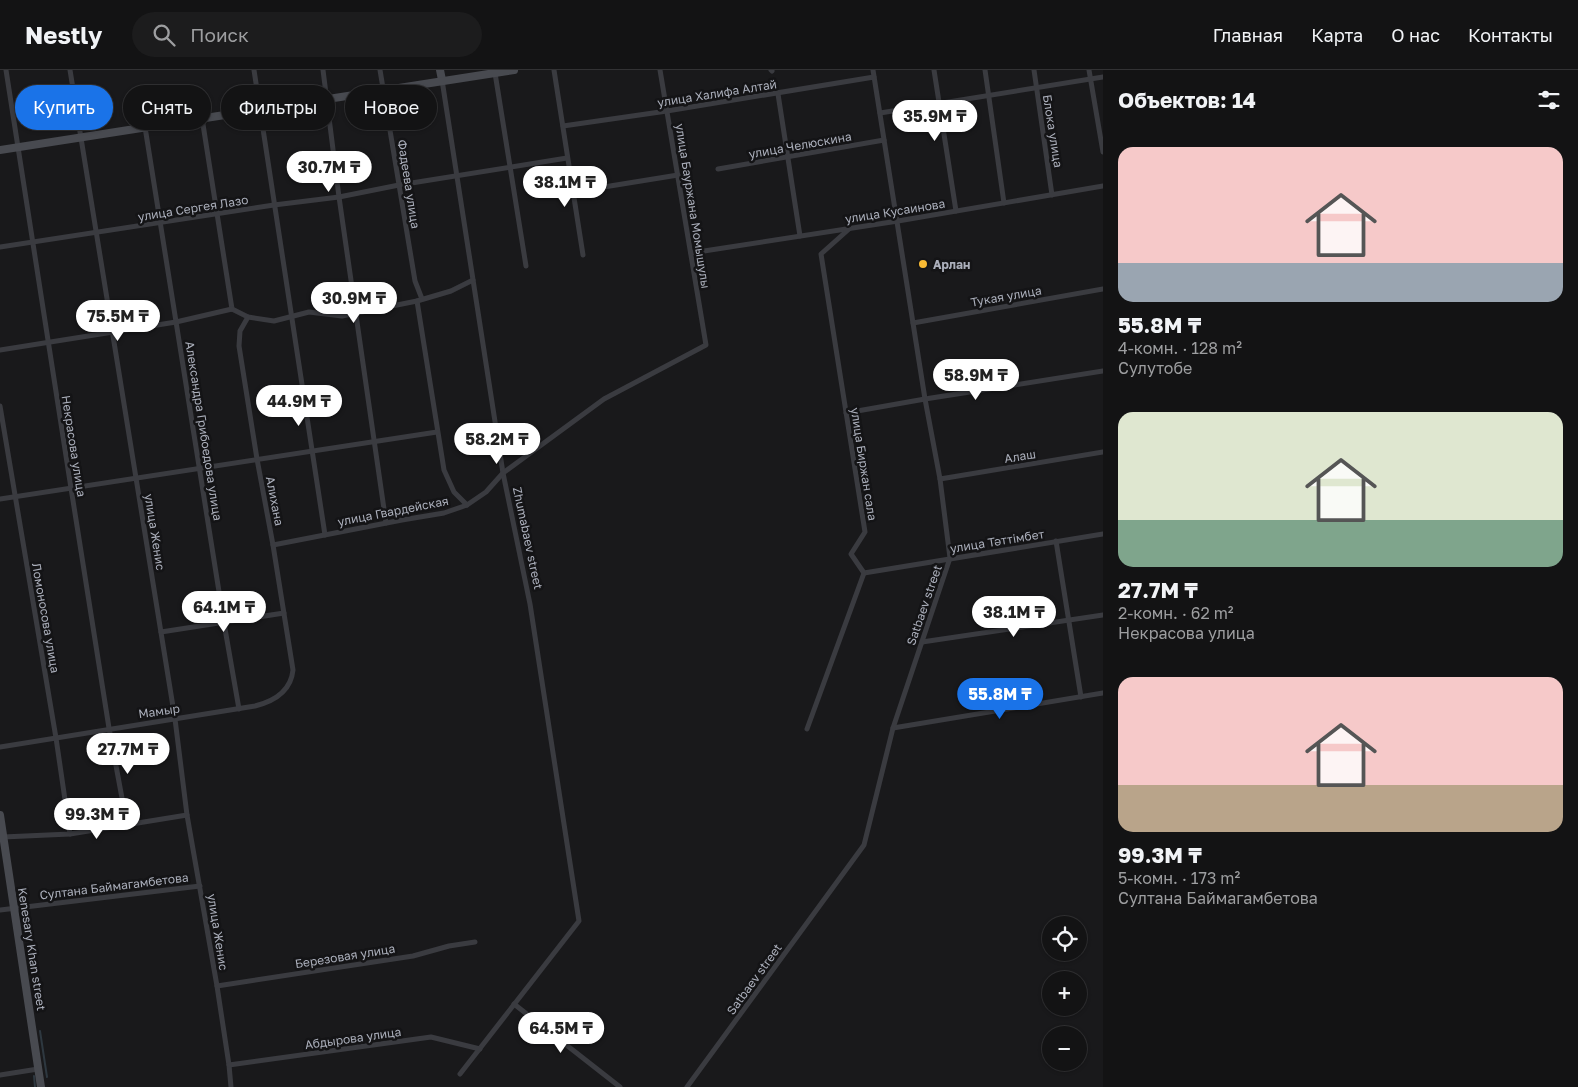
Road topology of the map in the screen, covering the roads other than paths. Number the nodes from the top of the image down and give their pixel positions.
1 (6, 70) edge
2 (70, 70) edge
3 (254, 70) edge
4 (323, 70) edge
5 (380, 70) edge
6 (440, 70) edge
7 (514, 70) edge
8 (554, 70) edge
9 (660, 70) edge
10 (873, 70) edge
11 (934, 70) edge
12 (985, 70) edge
13 (1034, 70) edge
14 (1089, 70) edge
15 (495, 73) junction
16 (874, 77) junction
17 (1103, 77) edge
18 (1091, 79) junction
19 (442, 80) junction
20 (256, 85) edge
21 (325, 85) edge
22 (382, 85) edge
23 (409, 85) edge
24 (1036, 88) junction
25 (778, 94) junction
26 (989, 95) junction
27 (940, 103) junction
28 (667, 111) junction
29 (880, 113) junction
30 (562, 126) junction
31 (124, 130) edge
32 (146, 130) edge
33 (204, 130) edge
34 (263, 130) edge
35 (331, 130) edge
36 (390, 130) edge
37 (81, 136) junction
38 (884, 140) junction
39 (17, 147) junction
40 (0, 150) edge
41 (1103, 152) edge
42 (567, 158) junction
43 (788, 158) junction
44 (510, 167) junction
45 (718, 169) dead end
46 (457, 175) junction
47 (678, 175) junction
48 (399, 185) junction
49 (1103, 186) edge
50 (573, 192) junction
51 (1052, 195) junction
52 (339, 197) junction
53 (1004, 203) junction
54 (274, 205) junction
55 (956, 211) junction
56 (217, 214) junction
57 (898, 221) junction
58 (161, 223) junction
59 (849, 229) junction
60 (97, 233) junction
61 (800, 236) junction
62 (33, 242) junction
63 (0, 247) edge
64 (691, 253) junction
65 (583, 255) dead end
66 (526, 266) dead end
67 (473, 280) junction
68 (1103, 289) edge
69 (419, 300) junction
70 (232, 309) junction
71 (357, 314) junction
72 (248, 317) junction
73 (290, 317) junction
74 (176, 322) junction
75 (913, 323) junction
76 (113, 332) junction
77 (49, 342) junction
78 (706, 345) joint
79 (0, 350) edge
80 (1103, 371) edge
81 (925, 399) junction
82 (0, 406) edge
83 (846, 413) junction
84 (438, 432) junction
85 (375, 441) junction
86 (313, 450) junction
87 (1103, 452) edge
88 (256, 459) junction
89 (199, 467) junction
90 (503, 473) junction
91 (136, 478) junction
92 (940, 479) junction
93 (71, 488) junction
94 (15, 497) junction
95 (0, 499) edge
96 (467, 504) junction
97 (386, 523) junction
98 (1103, 534) edge
99 (325, 535) junction
100 (1056, 542) junction
101 (273, 545) junction
102 (950, 558) junction
103 (864, 572) junction
104 (284, 613) junction
105 (1103, 615) edge
106 (1068, 620) junction
107 (224, 623) junction
108 (161, 632) junction
109 (922, 642) junction
110 (286, 688) joint
111 (1103, 693) edge
112 (1081, 697) junction
113 (239, 709) junction
114 (175, 719) junction
115 (109, 728) junction
116 (893, 728) junction
117 (807, 730) dead end
118 (56, 738) junction
119 (0, 747) edge
120 (0, 815) edge
121 (188, 816) junction
122 (127, 825) junction
123 (70, 834) junction
124 (3, 837) junction
125 (2, 847) edge
126 (200, 886) junction
127 (14, 908) junction
128 (0, 910) edge
129 (475, 942) dead end
130 (217, 986) junction
131 (514, 1004) junction
132 (480, 1049) junction
133 (229, 1065) junction
134 (38, 1069) junction
135 (460, 1074) dead end
136 (0, 1075) edge
137 (41, 1087) edge
138 (230, 1087) edge
139 (620, 1087) edge
140 (687, 1087) edge

1 - 39 street, Некрасова улица
2 - 37 street, улица Женис
3 - 20 street
4 - 21 street
5 - 22 street, Фадеева улица
6 - 19 street, Zhumabaev street
7 - 15 street
8 - 30 street
9 - 28 street, улица Бауржана Момышулы
10 - 16 street, Satbaev street
11 - 27 street
12 - 26 street
13 - 24 street, Блока улица
14 - 18 street
15 - 19 street
15 - 44 street
16 - 25 street, улица Халифа Алтай
16 - 29 street, Satbaev street
17 - 18 street
18 - 24 street
18 - 41 street
19 - 23 street
19 - 46 street, Zhumabaev street
24 - 26 street
24 - 51 street, Блока улица
25 - 28 street, улица Халифа Алтай
25 - 43 street
26 - 27 street
26 - 53 street
27 - 29 street
27 - 55 street
28 - 30 street, улица Халифа Алтай
28 - 47 street, улица Бауржана Момышулы
29 - 38 street, Satbaev street
30 - 42 street
31 - 37 street
32 - 58 street, Александра Грибоедова улица
33 - 56 street
34 - 54 street
35 - 52 street
36 - 48 street, Фадеева улица
37 - 39 street
37 - 60 street, улица Женис
38 - 43 street, улица Челюскина
38 - 57 street, Satbaev street
39 - 40 street
39 - 62 street, Некрасова улица
42 - 44 street, улица Сергея Лазо
42 - 50 street
43 - 45 street, улица Челюскина
43 - 61 street
44 - 46 street, улица Сергея Лазо
44 - 66 street
46 - 48 street, улица Сергея Лазо
46 - 67 street, Zhumabaev street
47 - 50 street
47 - 64 street, улица Бауржана Момышулы
48 - 52 street, улица Сергея Лазо
48 - 69 street, Фадеева улица
49 - 51 street, улица Кусаинова
50 - 65 street
51 - 53 street, улица Кусаинова
52 - 54 street, улица Сергея Лазо
52 - 71 street
53 - 55 street, улица Кусаинова
54 - 56 street, улица Сергея Лазо
54 - 73 street
55 - 57 street, улица Кусаинова
56 - 58 street, улица Сергея Лазо
56 - 70 street
57 - 59 street, улица Кусаинова
57 - 75 street, Satbaev street
58 - 60 street, улица Сергея Лазо
58 - 74 street, Александра Грибоедова улица
59 - 61 street, улица Кусаинова
59 - 83 street, улица Биржан сала
60 - 62 street, улица Сергея Лазо
60 - 76 street, улица Женис
61 - 64 street, улица Кусаинова
62 - 63 street, улица Сергея Лазо
62 - 77 street, Некрасова улица
64 - 78 street, улица Бауржана Момышулы
67 - 69 street
67 - 90 street, Zhumabaev street
68 - 75 street, Тукая улица
69 - 71 street
69 - 84 street, Фадеева улица
70 - 72 street
70 - 74 street
71 - 73 street
71 - 85 street
72 - 73 street
72 - 88 street, Алихана
73 - 86 street
74 - 76 street
74 - 89 street, Александра Грибоедова улица
75 - 81 street, Satbaev street
76 - 77 street
76 - 91 street, улица Женис
77 - 79 street
77 - 93 street, Некрасова улица
78 - 90 street, улица Гвардейская
80 - 81 street
81 - 83 street
81 - 92 street, Satbaev street
82 - 94 street, Ломоносова улица
83 - 103 street, улица Биржан сала
84 - 85 street
84 - 96 street, Фадеева улица
85 - 86 street
85 - 97 street
86 - 88 street
86 - 99 street
87 - 92 street, Алаш
88 - 89 street
88 - 101 street, Алихана
89 - 91 street
89 - 107 street, Александра Грибоедова улица
90 - 96 street, улица Гвардейская
90 - 131 street, Zhumabaev street
91 - 93 street
91 - 108 street, улица Женис
92 - 102 street, Satbaev street
93 - 94 street
93 - 115 street, Некрасова улица
94 - 95 street
94 - 118 street, Ломоносова улица
96 - 97 street, улица Гвардейская
97 - 99 street, улица Гвардейская
98 - 100 street, улица Тәттімбет
99 - 101 street, улица Гвардейская
100 - 102 street, улица Тәттімбет
100 - 106 street
101 - 104 street, Алихана
102 - 103 street, улица Тәттімбет
102 - 109 street, Satbaev street
103 - 117 street
104 - 107 street
104 - 110 street, Алихана
105 - 106 street
106 - 109 street
106 - 112 street
107 - 108 street
107 - 113 street, Александра Грибоедова улица
108 - 114 street, улица Женис
109 - 116 street, Satbaev street
110 - 113 street, Мамыр
111 - 112 street
112 - 116 street
113 - 114 street, Мамыр
114 - 115 street, Мамыр
114 - 121 street, улица Женис
115 - 118 street, Мамыр
115 - 122 street, Некрасова улица
116 - 140 street, Satbaev street
118 - 119 street, Мамыр
118 - 123 street, Ломоносова улица
120 - 124 street, Kenesary Khan street
121 - 122 street
121 - 126 street, улица Женис
122 - 123 street
123 - 124 street
124 - 125 street, Kenesary Khan street
125 - 127 street, Kenesary Khan street
126 - 127 street, Султана Баймагамбетова
126 - 130 street, улица Женис
127 - 128 street, Султана Баймагамбетова
127 - 134 street, Kenesary Khan street
129 - 130 street, Березовая улица
130 - 133 street, улица Женис
131 - 132 street
131 - 139 street
132 - 133 street, Абдырова улица
132 - 135 street
133 - 138 street, улица Женис
134 - 136 street
134 - 137 street, Kenesary Khan street

